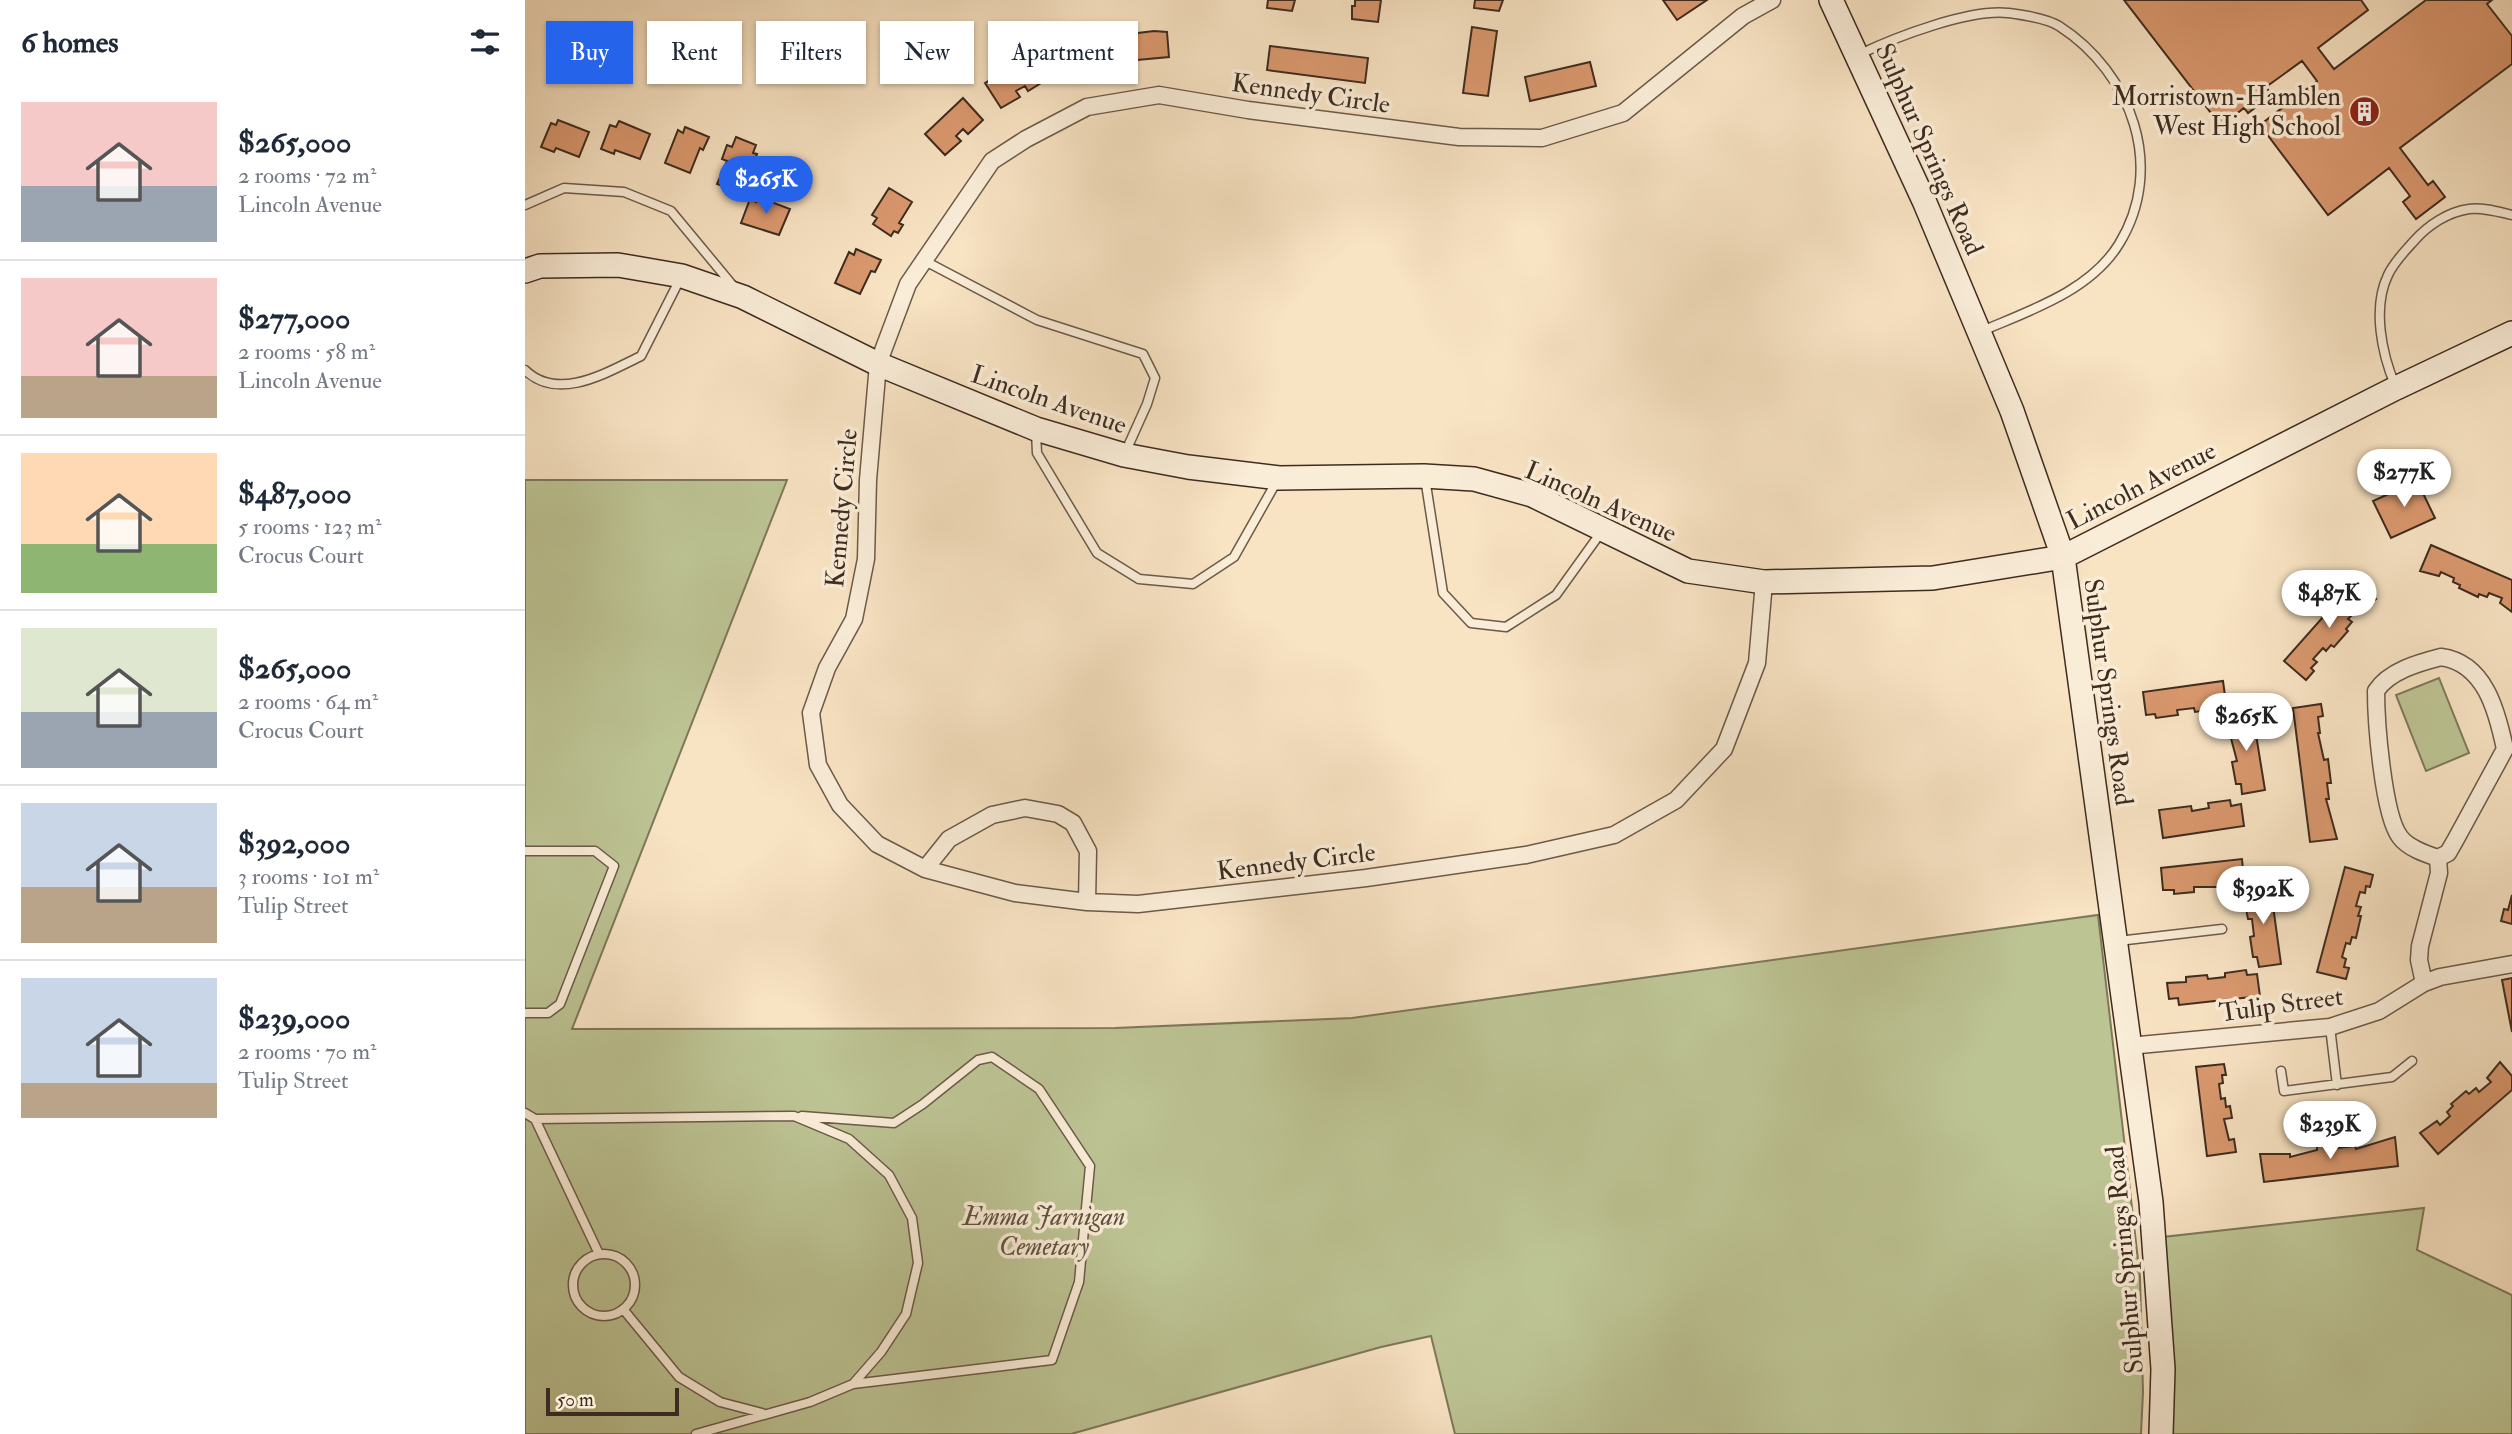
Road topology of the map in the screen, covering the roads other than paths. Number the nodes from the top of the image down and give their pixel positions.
1 (1772, 0) edge
2 (1831, 0) edge
3 (1857, 55) junction
4 (525, 205) edge
5 (2512, 215) edge
6 (925, 261) junction
7 (525, 271) edge
8 (682, 276) junction
9 (743, 297) junction
10 (1979, 332) junction
11 (2512, 333) edge
12 (878, 364) junction
13 (525, 370) edge
14 (2396, 388) junction
15 (1036, 429) junction
16 (1123, 455) junction
17 (1424, 475) junction
18 (1279, 478) junction
19 (1603, 530) junction
20 (2063, 557) junction
21 (1764, 582) junction
22 (525, 851) edge
23 (2438, 858) junction
24 (925, 869) junction
25 (1087, 902) junction
26 (2222, 929) dead end
27 (2115, 941) junction
28 (2512, 964) edge
29 (2424, 983) junction
30 (525, 1013) edge
31 (2330, 1027) junction
32 (2129, 1046) junction
33 (2412, 1061) dead end
34 (2281, 1071) dead end
35 (2337, 1085) junction
36 (525, 1113) edge
37 (794, 1116) junction
38 (535, 1119) junction
39 (599, 1254) junction
40 (623, 1309) junction
41 (853, 1384) junction
42 (764, 1413) junction
43 (696, 1434) edge
44 (2161, 1434) edge

1 - 6 street, Kennedy Circle
2 - 3 street, Sulphur Springs Road
3 - 10 street, Sulphur Springs Road
3 - 10 lane
4 - 9 lane
5 - 14 lane
6 - 12 street, Kennedy Circle
6 - 16 lane
7 - 8 street, Lincoln Avenue
8 - 9 street, Lincoln Avenue
8 - 13 lane
9 - 12 street, Lincoln Avenue
10 - 20 street, Sulphur Springs Road
11 - 14 street, Lincoln Avenue
12 - 15 street, Lincoln Avenue
12 - 24 street, Kennedy Circle
14 - 20 street, Lincoln Avenue
15 - 16 street, Lincoln Avenue
15 - 18 lane
16 - 18 street, Lincoln Avenue
17 - 18 street, Lincoln Avenue
17 - 19 street, Lincoln Avenue
17 - 19 lane
19 - 21 street, Lincoln Avenue
20 - 21 street, Lincoln Avenue
20 - 27 street, Sulphur Springs Road
21 - 25 street, Kennedy Circle
22 - 30 lane
23 - 23 street
23 - 29 street
24 - 25 street, Kennedy Circle
24 - 25 street
26 - 27 lane
27 - 32 street, Sulphur Springs Road
28 - 29 street, Tulip Street
29 - 31 street, Tulip Street
31 - 32 street, Tulip Street
31 - 35 lane
32 - 44 street, Sulphur Springs Road
33 - 35 lane
34 - 35 lane
36 - 38 lane
37 - 38 lane
37 - 41 lane
37 - 41 lane
38 - 39 lane
39 - 40 lane
39 - 40 lane
40 - 42 lane
41 - 42 lane
42 - 43 lane

